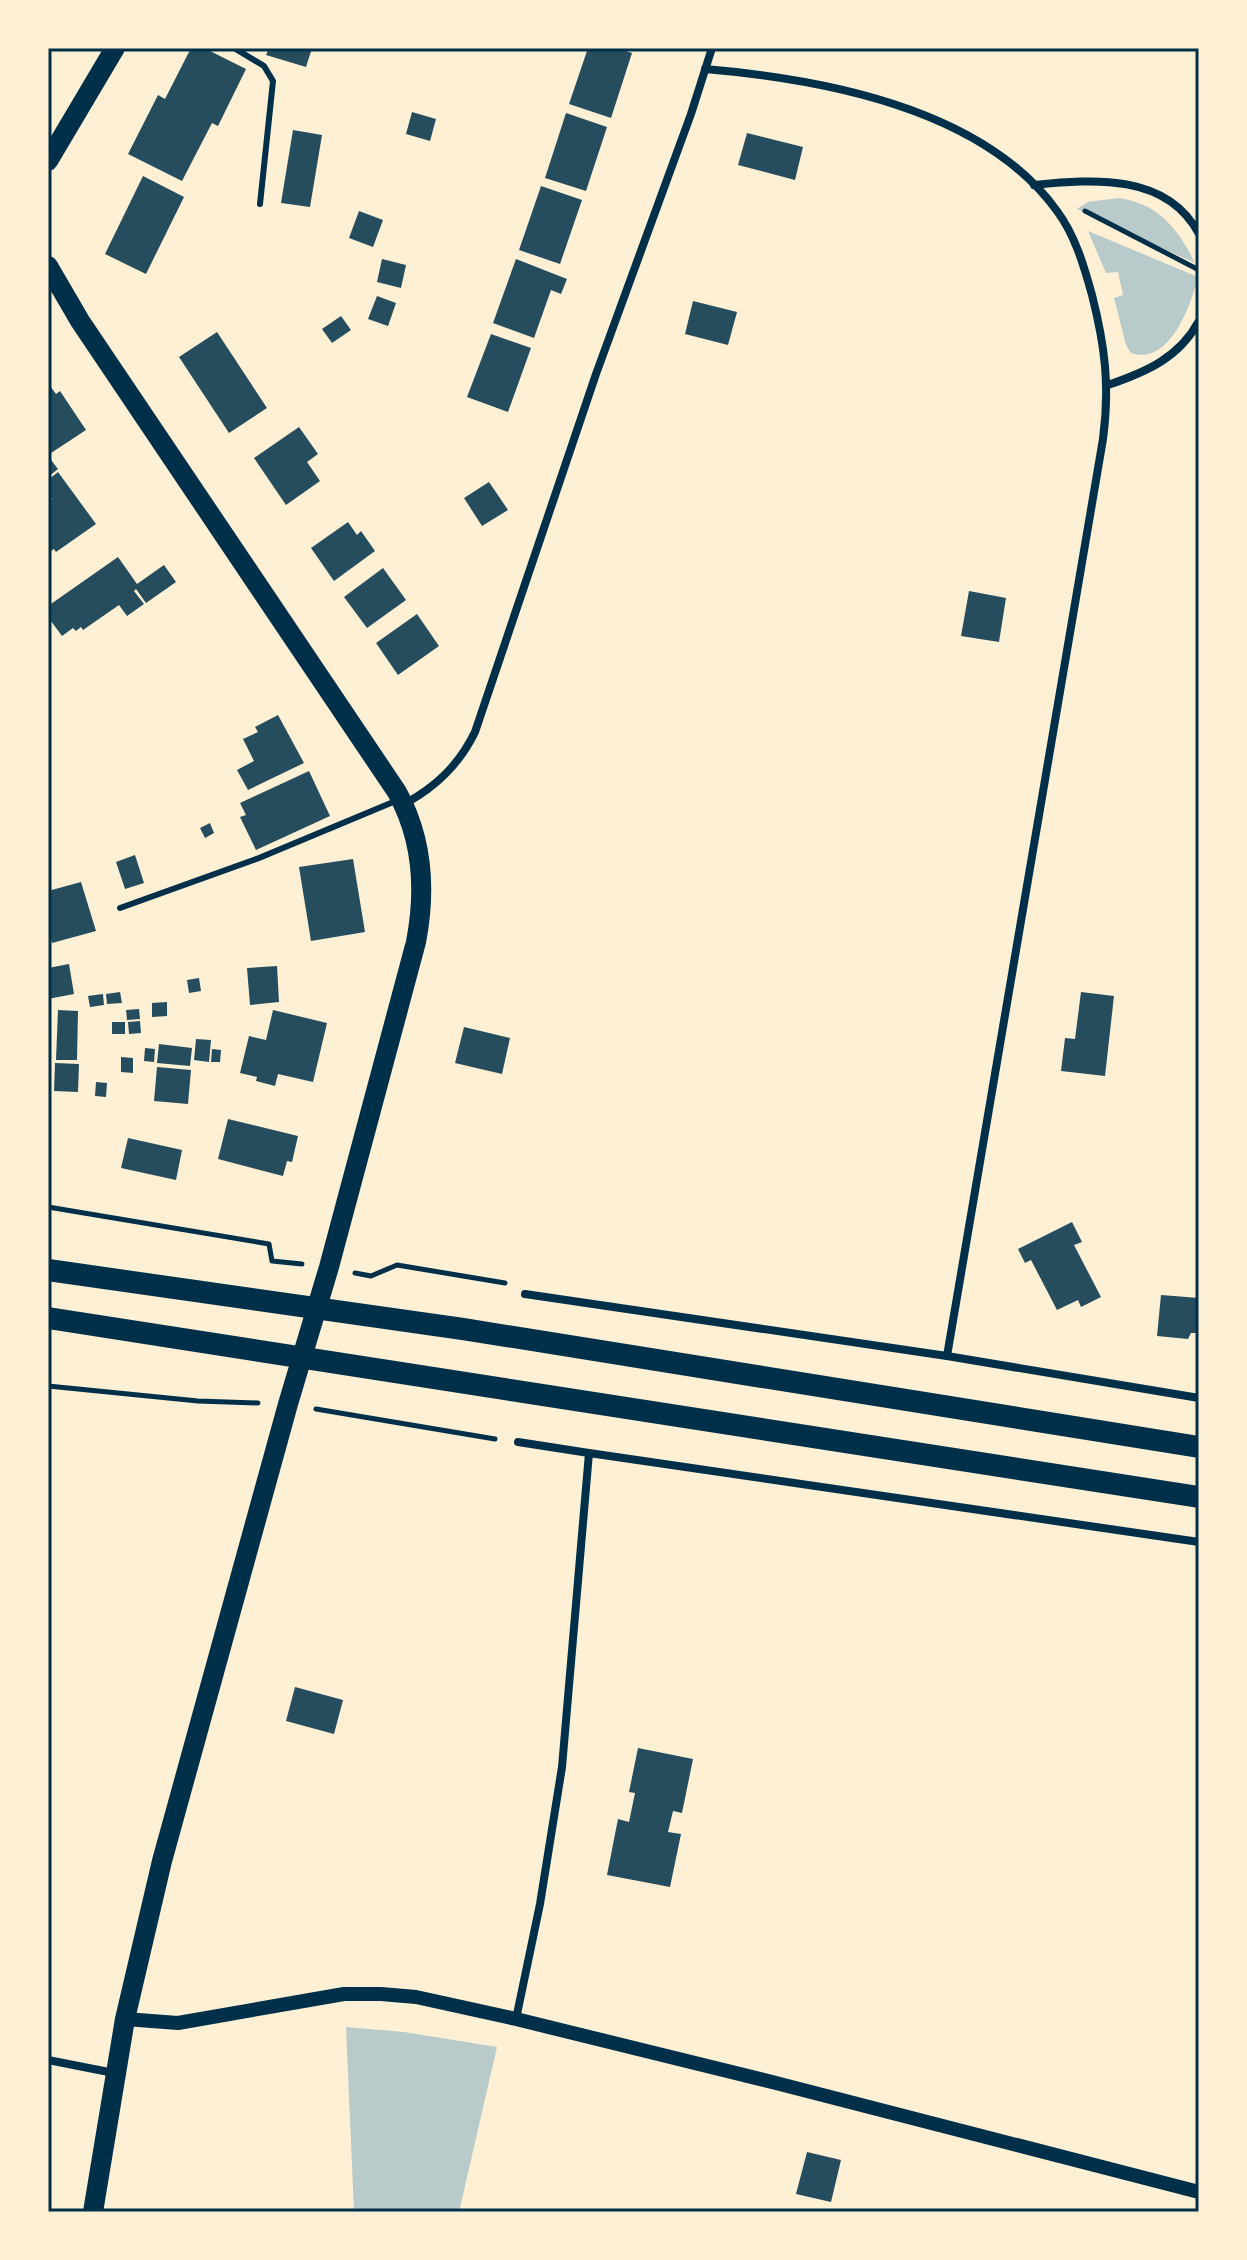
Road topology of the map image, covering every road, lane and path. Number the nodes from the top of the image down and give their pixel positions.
1 (115, 48) edge
2 (234, 48) edge
3 (712, 48) edge
4 (705, 69) junction
5 (48, 161) edge
6 (1034, 185) junction
7 (260, 204) dead end
8 (1199, 234) edge
9 (48, 266) edge
10 (1199, 270) edge
11 (1199, 321) edge
12 (1108, 385) junction
13 (402, 802) junction
14 (120, 908) dead end
15 (48, 1207) edge
16 (329, 1267) junction
17 (48, 1270) edge
18 (525, 1294) joint
19 (48, 1318) edge
20 (947, 1356) junction
21 (1199, 1398) edge
22 (518, 1442) dead end
23 (1199, 1447) edge
24 (589, 1453) junction
25 (1199, 1497) edge
26 (1199, 1542) edge
27 (125, 2019) junction
28 (516, 2019) junction
29 (48, 2060) edge
30 (116, 2073) junction
31 (1199, 2192) edge
32 (93, 2212) edge

1 - 5 main road
2 - 7 lane
3 - 4 street
4 - 6 street
4 - 13 street
6 - 8 street
6 - 10 path
6 - 12 street
9 - 13 main road
11 - 12 street
12 - 20 street
13 - 14 lane
13 - 16 main road
15 - 16 path
16 - 18 path
16 - 27 main road
17 - 23 highway
18 - 20 street
19 - 25 highway
20 - 21 street
22 - 24 street
24 - 26 street
24 - 28 street
27 - 28 street
27 - 30 main road
28 - 31 street
29 - 30 street
30 - 32 main road

